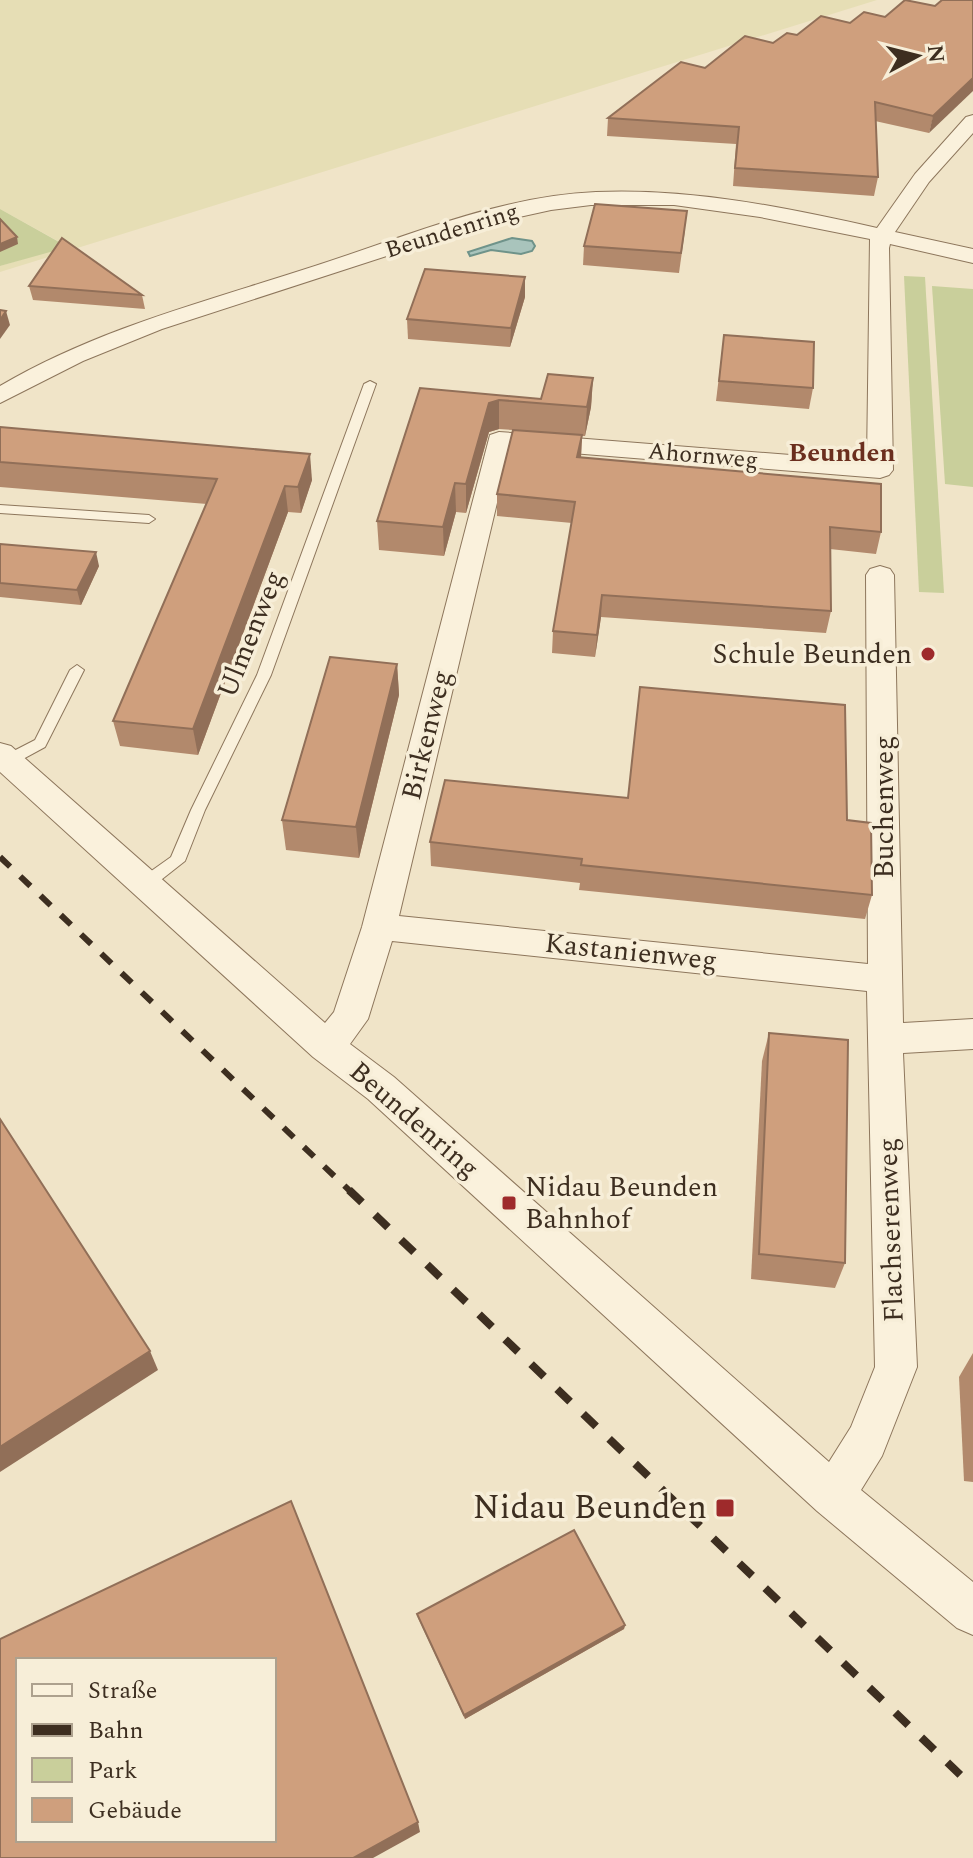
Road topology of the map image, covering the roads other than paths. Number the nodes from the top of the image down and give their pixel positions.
1 (973, 121) edge
2 (881, 237) junction
3 (973, 256) edge
4 (370, 384) dead end
5 (0, 396) edge
6 (527, 441) joint
7 (0, 509) edge
8 (149, 519) dead end
9 (880, 575) dead end
10 (77, 670) dead end
11 (4, 758) edge
12 (146, 883) junction
13 (379, 927) junction
14 (883, 979) junction
15 (973, 1034) edge
16 (884, 1039) junction
17 (326, 1046) junction
18 (833, 1495) junction
19 (973, 1612) edge

1 - 2 street
2 - 3 street, Beundenring
2 - 5 street, Beundenring
2 - 6 street, Ahornweg
4 - 12 lane, Ulmenweg
6 - 13 street, Birkenweg
7 - 8 lane
9 - 14 street, Buchenweg
10 - 11 lane
11 - 12 street, Beundenring
12 - 17 street, Beundenring
13 - 14 street, Kastanienweg
13 - 17 street, Birkenweg
14 - 16 street, Buchenweg
15 - 16 street
16 - 18 street, Flachserenweg
17 - 18 street, Beundenring
18 - 19 street, Beundenring

